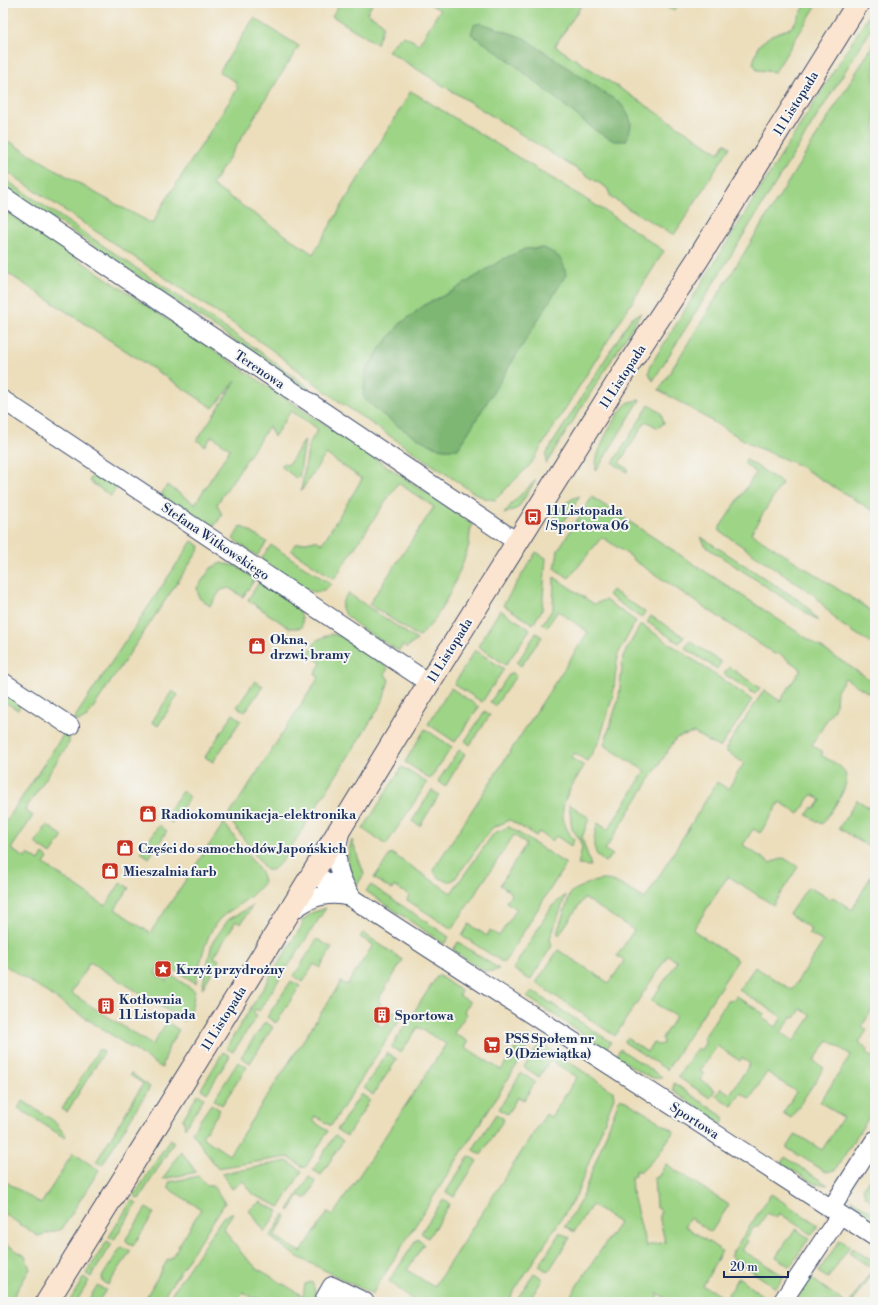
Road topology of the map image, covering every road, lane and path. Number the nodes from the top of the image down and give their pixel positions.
1 (858, 3) edge
2 (3, 196) edge
3 (3, 400) edge
4 (517, 542) junction
5 (3, 682) edge
6 (429, 683) junction
7 (70, 726) dead end
8 (342, 824) junction
9 (313, 873) junction
10 (353, 898) junction
11 (285, 919) junction
12 (875, 1140) edge
13 (835, 1212) junction
14 (875, 1237) edge
15 (47, 1302) edge
16 (323, 1302) edge
17 (365, 1302) edge
18 (782, 1302) edge

1 - 4 main road, 11 Listopada
2 - 4 street, Terenowa
3 - 6 street, Stefana Witkowskiego
4 - 6 main road, 11 Listopada
5 - 7 street
6 - 8 main road, 11 Listopada
8 - 9 main road, 11 Listopada
8 - 10 street
9 - 10 street, Sportowa
9 - 11 main road, 11 Listopada
10 - 11 street
10 - 13 street, Sportowa
11 - 15 main road, 11 Listopada
12 - 13 street
13 - 14 street, Sportowa
13 - 18 street
16 - 17 street

